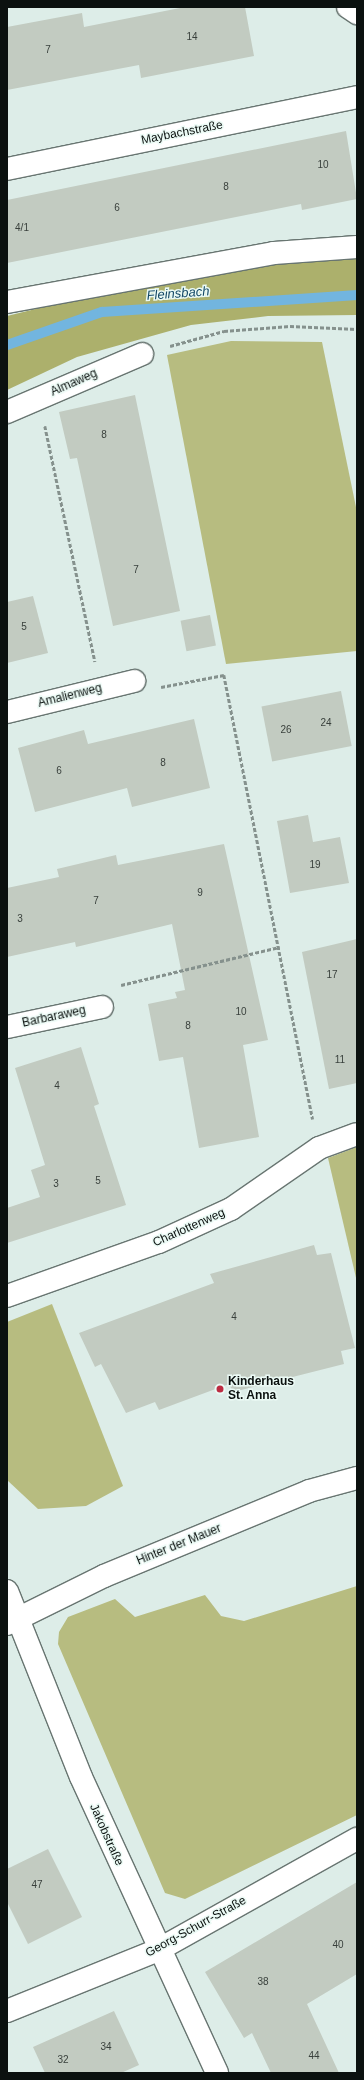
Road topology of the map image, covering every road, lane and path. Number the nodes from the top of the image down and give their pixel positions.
1 (348, 7) edge
2 (357, 13) edge
3 (357, 97) edge
4 (7, 169) edge
5 (357, 247) edge
6 (7, 302) edge
7 (357, 329) edge
8 (142, 354) joint
9 (39, 399) junction
10 (7, 412) edge
11 (134, 681) joint
12 (101, 688) junction
13 (7, 712) edge
14 (280, 947) junction
15 (102, 1007) joint
16 (7, 1027) edge
17 (357, 1134) edge
18 (319, 1148) junction
19 (7, 1296) edge
20 (357, 1478) edge
21 (7, 1591) edge
22 (12, 1622) edge
23 (357, 1839) edge
24 (158, 1950) junction
25 (7, 2011) edge
26 (217, 2073) edge

1 - 2 street
3 - 4 street, Maybachstraße
5 - 6 street
7 - 8 path
8 - 9 street, Almaweg
9 - 10 street, Almaweg
9 - 12 path
11 - 12 street, Amalienweg
11 - 14 path
12 - 13 street, Amalienweg
14 - 15 path
14 - 18 path
15 - 16 street, Barbaraweg
17 - 18 street, Charlottenweg
18 - 19 street, Charlottenweg
20 - 22 street, Hinter der Mauer
21 - 22 street, Jakobstraße
22 - 24 street, Jakobstraße
23 - 24 street, Georg-Schurr-Straße
24 - 25 street, Georg-Schurr-Straße
24 - 26 street, Jakobstraße

